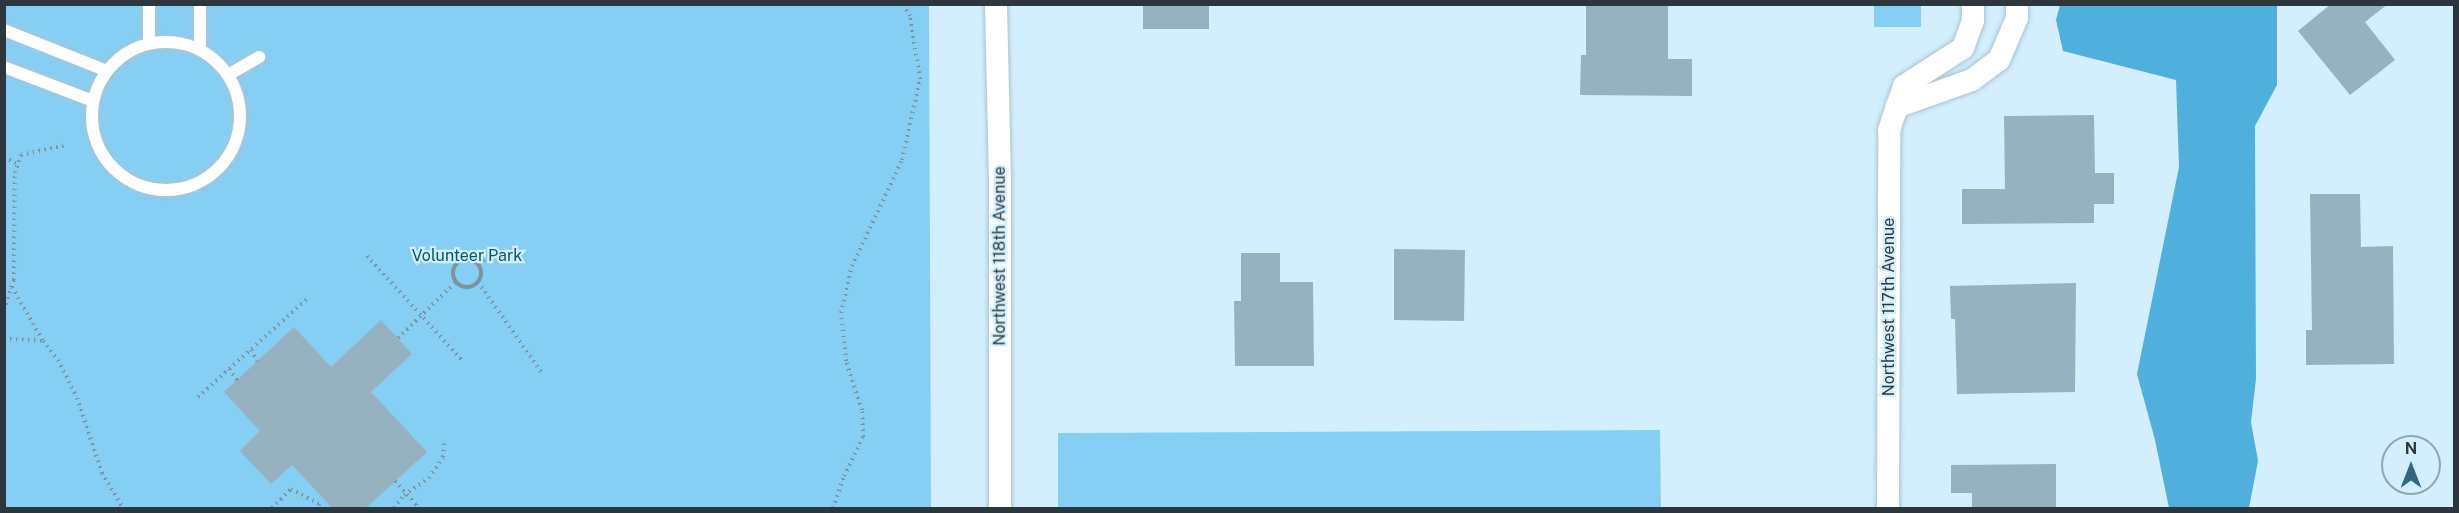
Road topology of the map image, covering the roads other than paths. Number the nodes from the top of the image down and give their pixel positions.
1 (149, 4) edge
2 (200, 4) edge
3 (996, 4) edge
4 (1972, 4) edge
5 (2017, 4) edge
6 (4, 30) edge
7 (149, 43) junction
8 (200, 49) junction
9 (259, 57) dead end
10 (4, 67) edge
11 (106, 71) junction
12 (228, 75) junction
13 (93, 101) junction
14 (1896, 106) junction
15 (1000, 508) edge
16 (1888, 508) edge

1 - 7 lane
2 - 8 lane
3 - 15 street, Northwest 118th Avenue
4 - 14 street, Northwest 117th Avenue
5 - 14 street
6 - 11 lane
7 - 8 lane
7 - 11 lane
8 - 12 lane
9 - 12 lane
10 - 13 lane
11 - 13 lane
12 - 13 lane
14 - 16 street, Northwest 117th Avenue

